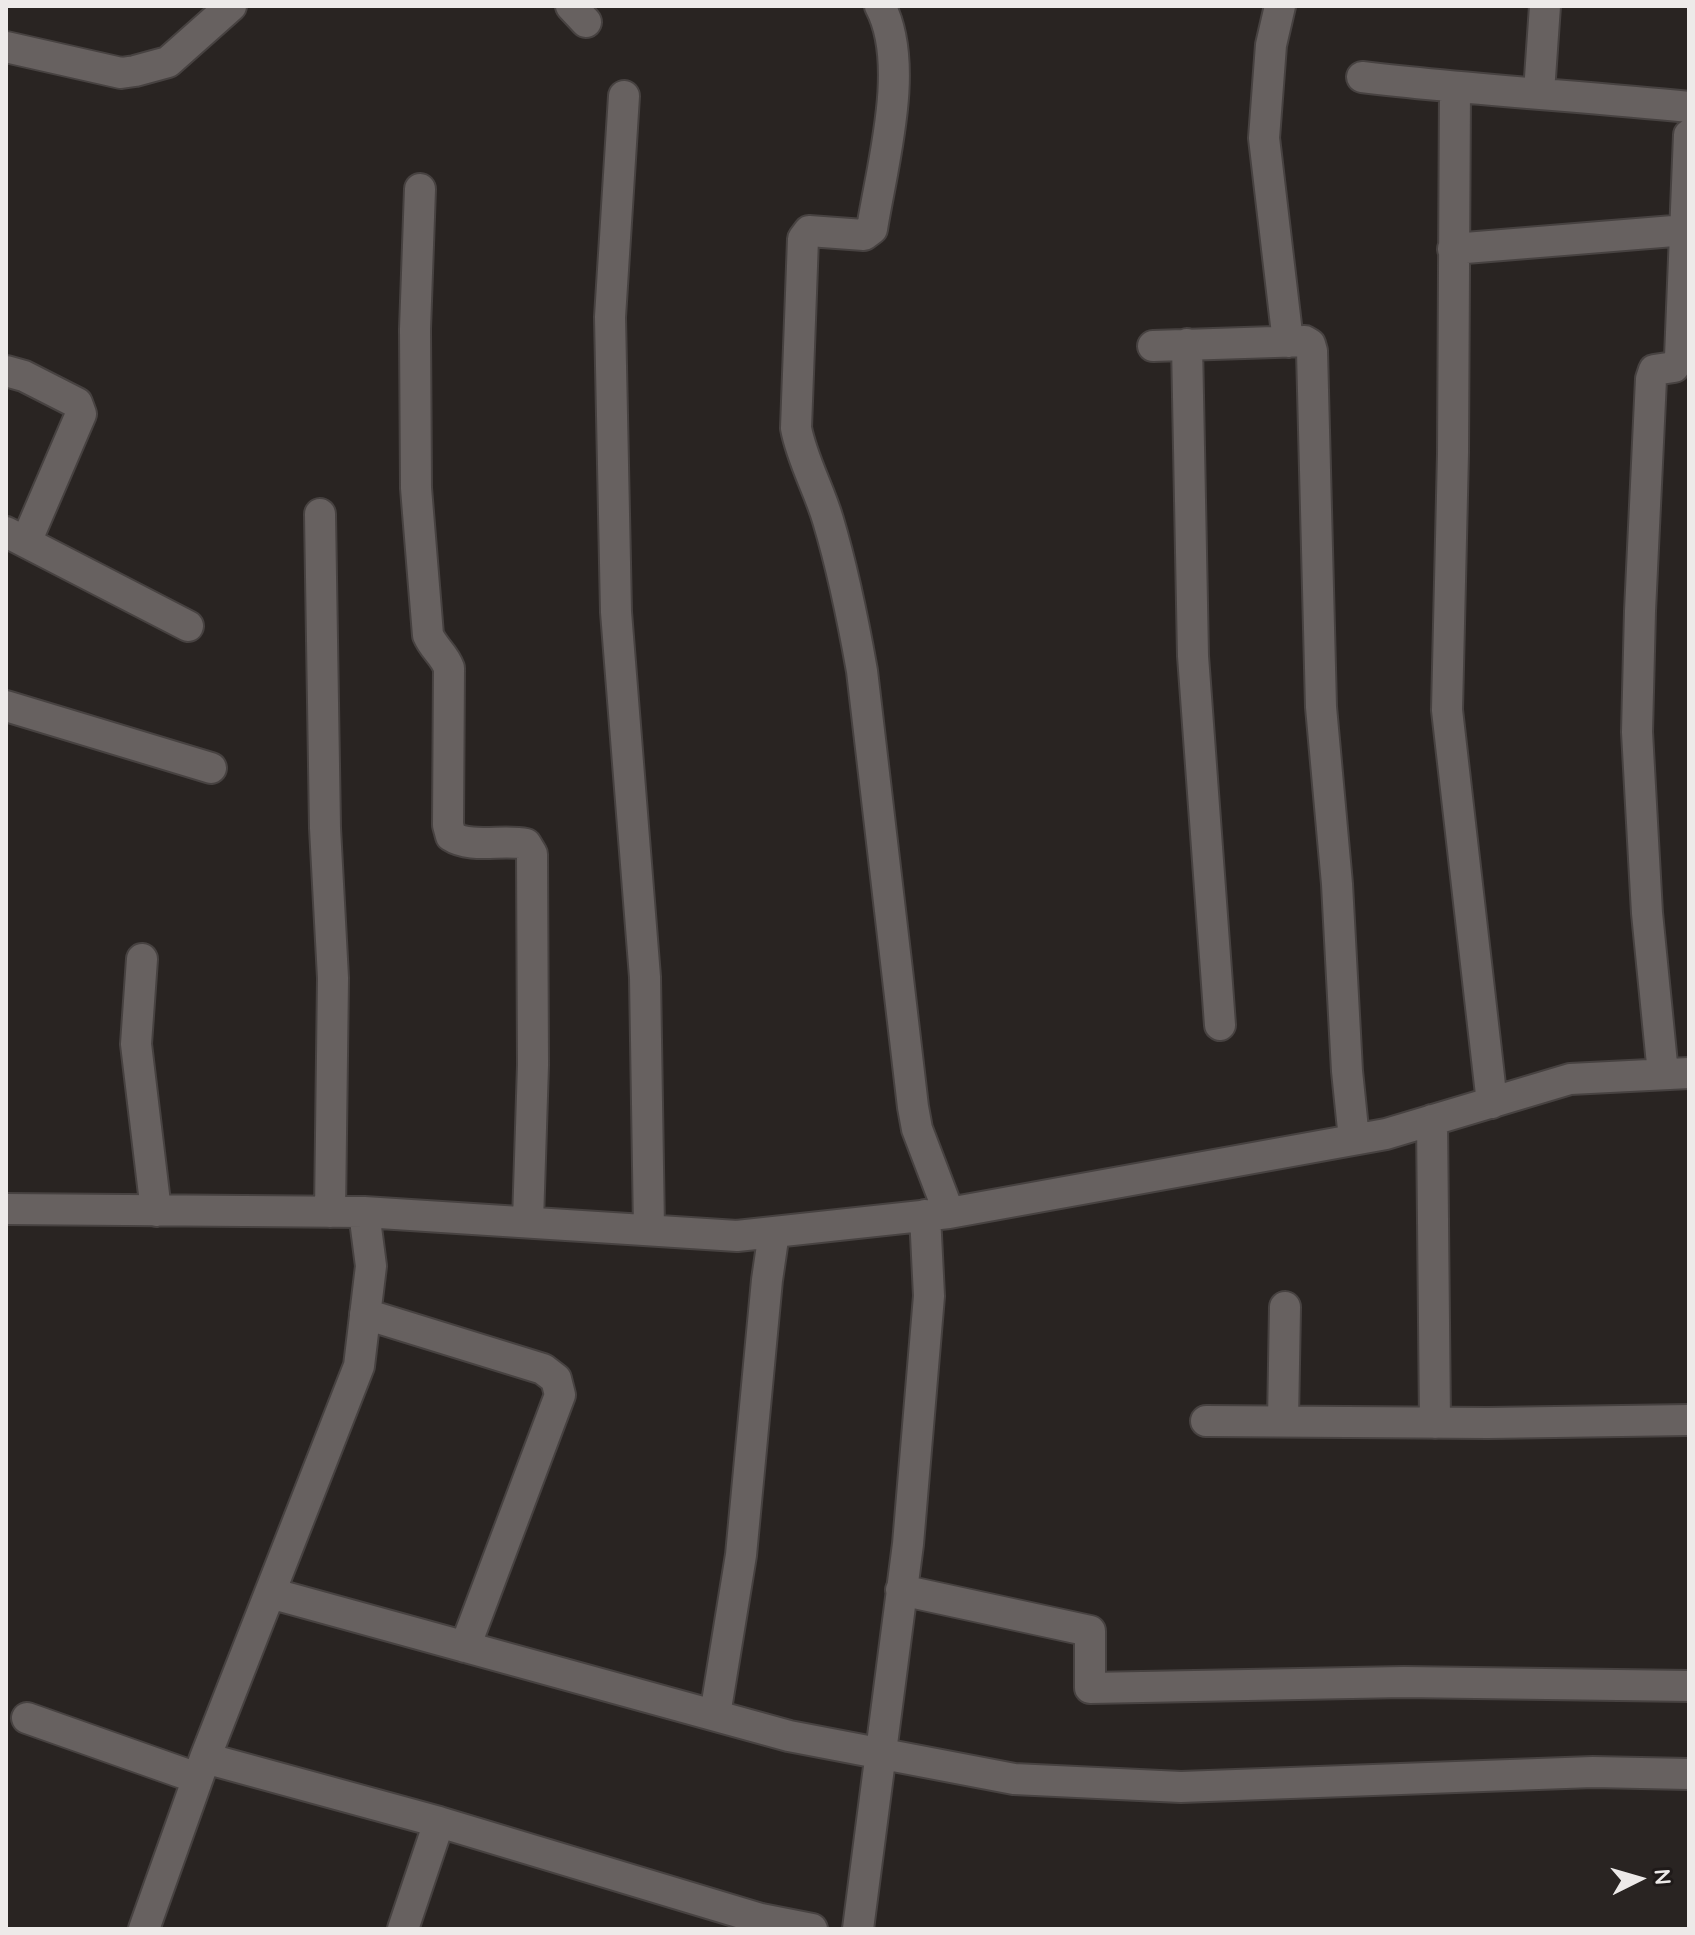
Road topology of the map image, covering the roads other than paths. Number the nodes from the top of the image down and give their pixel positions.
1 (231, 6) edge
2 (880, 6) edge
3 (1280, 6) edge
4 (1545, 6) edge
5 (6, 47) edge
6 (1362, 77) dead end
7 (1455, 88) junction
8 (1539, 92) junction
9 (624, 96) dead end
10 (1689, 107) edge
11 (1689, 135) edge
12 (420, 189) dead end
13 (1686, 230) junction
14 (1453, 249) junction
15 (1288, 342) junction
16 (1187, 344) junction
17 (1153, 346) dead end
18 (6, 371) edge
19 (320, 514) dead end
20 (16, 537) edge
21 (188, 626) dead end
22 (6, 706) edge
23 (211, 768) dead end
24 (142, 959) dead end
25 (1220, 1025) dead end
26 (1676, 1073) edge
27 (1492, 1103) junction
28 (1432, 1120) junction
29 (1354, 1139) junction
30 (6, 1209) edge
31 (156, 1211) junction
32 (330, 1212) junction
33 (364, 1212) junction
34 (937, 1214) junction
35 (528, 1221) junction
36 (649, 1229) junction
37 (774, 1232) junction
38 (1285, 1307) dead end
39 (365, 1314) junction
40 (1689, 1420) edge
41 (1206, 1421) dead end
42 (1283, 1421) junction
43 (1435, 1423) junction
44 (901, 1590) junction
45 (270, 1593) junction
46 (465, 1647) junction
47 (1689, 1686) edge
48 (715, 1715) junction
49 (27, 1718) dead end
50 (882, 1753) junction
51 (201, 1768) junction
52 (1689, 1774) edge
53 (439, 1822) junction
54 (760, 1924) edge
55 (144, 1929) edge
56 (403, 1929) edge
57 (812, 1929) edge
58 (858, 1929) edge

1 - 5 street
2 - 34 street
3 - 15 street
4 - 8 street
6 - 7 street
7 - 8 street
7 - 14 street
8 - 10 street
9 - 36 street
11 - 13 street
12 - 35 street
13 - 14 street
13 - 26 street
14 - 27 street
15 - 16 street
15 - 29 street
16 - 17 street
16 - 25 street
18 - 20 street
19 - 32 street
20 - 21 street
22 - 23 street
24 - 31 street
26 - 27 street
27 - 28 street
28 - 29 street
28 - 43 street
29 - 34 street
30 - 31 street
31 - 32 street
32 - 33 street
33 - 35 street
33 - 39 street
34 - 37 street
34 - 44 street
35 - 36 street
36 - 37 street
37 - 48 street
38 - 42 street
39 - 45 street
39 - 46 street
40 - 43 street
41 - 42 street
42 - 43 street
44 - 47 street
44 - 50 street
45 - 46 street
45 - 51 street
46 - 48 street
48 - 50 street
49 - 51 street
50 - 52 street
50 - 58 street
51 - 53 street
51 - 55 street
53 - 54 street
53 - 56 street
54 - 57 street

